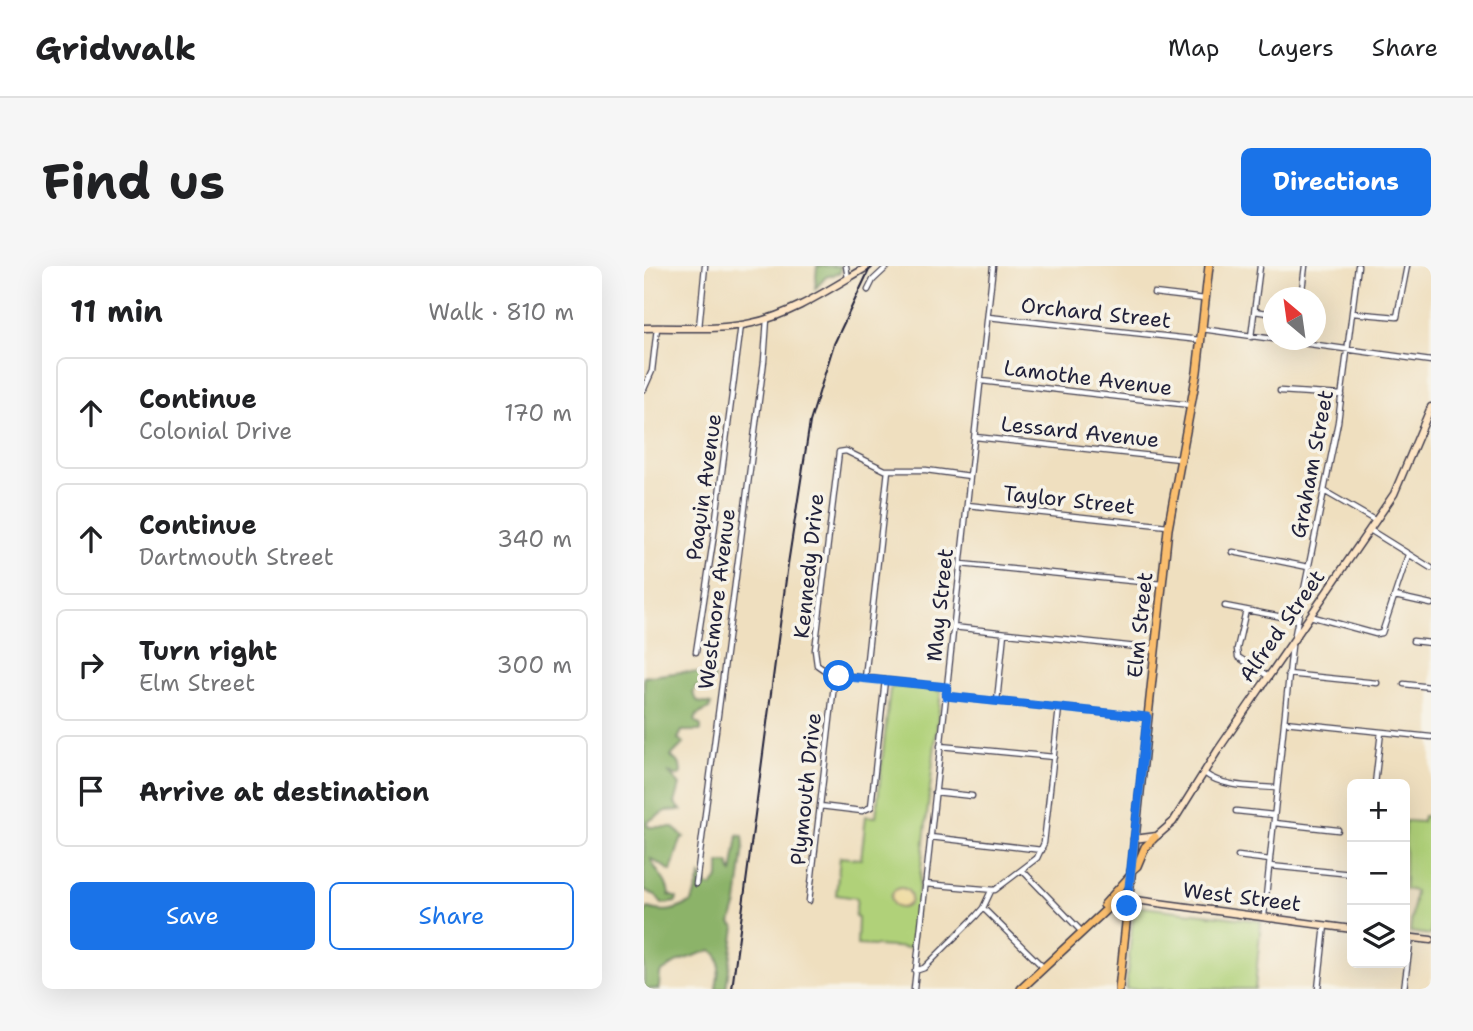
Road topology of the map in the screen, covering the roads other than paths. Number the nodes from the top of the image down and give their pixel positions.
1 (705, 266) edge
2 (846, 266) edge
3 (888, 266) edge
4 (993, 266) edge
5 (1209, 266) edge
6 (1260, 266) edge
7 (1305, 266) edge
8 (1358, 266) edge
9 (1407, 266) edge
10 (868, 267) edge
11 (848, 278) junction
12 (1302, 287) edge
13 (868, 289) dead end
14 (1154, 293) dead end
15 (1205, 299) junction
16 (1255, 311) junction
17 (1263, 312) edge
18 (1352, 313) junction
19 (988, 317) junction
20 (767, 319) junction
21 (741, 326) junction
22 (644, 328) edge
23 (657, 328) junction
24 (699, 328) junction
25 (1202, 329) junction
26 (1251, 337) junction
27 (1201, 340) junction
28 (1348, 351) junction
29 (1431, 361) edge
30 (981, 381) junction
31 (644, 389) edge
32 (1280, 391) dead end
33 (1342, 395) junction
34 (1191, 405) junction
35 (1431, 407) edge
36 (975, 437) junction
37 (1181, 459) junction
38 (888, 470) junction
39 (970, 476) junction
40 (1324, 491) junction
41 (967, 505) junction
42 (1376, 521) junction
43 (1168, 526) junction
44 (1370, 530) junction
45 (1233, 552) dead end
46 (1408, 555) junction
47 (961, 564) junction
48 (1308, 567) junction
49 (1431, 568) edge
50 (1162, 584) junction
51 (1395, 596) junction
52 (1431, 604) edge
53 (1225, 606) dead end
54 (1246, 610) junction
55 (1310, 616) junction
56 (1298, 620) junction
57 (953, 627) junction
58 (1004, 633) junction
59 (1293, 641) junction
60 (1413, 641) dead end
61 (1431, 643) edge
62 (1155, 649) junction
63 (696, 652) dead end
64 (1289, 674) junction
65 (1268, 676) junction
66 (835, 678) junction
67 (865, 678) junction
68 (885, 680) junction
69 (1377, 683) dead end
70 (1404, 684) dead end
71 (947, 687) junction
72 (1431, 687) edge
73 (946, 696) junction
74 (997, 701) junction
75 (1059, 708) junction
76 (1147, 717) junction
77 (1284, 722) junction
78 (1381, 732) junction
79 (1431, 737) edge
80 (940, 746) junction
81 (1054, 757) junction
82 (1203, 772) junction
83 (1376, 779) edge
84 (1277, 788) junction
85 (935, 792) junction
86 (972, 796) dead end
87 (820, 806) junction
88 (1236, 811) dead end
89 (1274, 814) junction
90 (1274, 823) junction
91 (1338, 830) dead end
92 (1155, 836) junction
93 (930, 837) junction
94 (1134, 839) junction
95 (1042, 850) junction
96 (1238, 856) dead end
97 (1270, 863) junction
98 (1022, 870) junction
99 (1347, 873) edge
100 (1130, 874) junction
101 (696, 884) dead end
102 (925, 884) junction
103 (991, 891) junction
104 (1112, 897) junction
105 (1128, 899) junction
106 (809, 901) dead end
107 (983, 908) junction
108 (1264, 916) junction
109 (1088, 924) junction
110 (1325, 925) junction
111 (1347, 928) edge
112 (1081, 931) junction
113 (1410, 937) edge
114 (1431, 940) edge
115 (1043, 967) junction
116 (1406, 968) edge
117 (915, 971) junction
118 (914, 989) edge
119 (1021, 989) edge
120 (1119, 989) edge
121 (1318, 989) edge
122 (1404, 989) edge

1 - 24 street
2 - 11 street
3 - 13 street
4 - 19 street, May Street
5 - 15 main road, Elm Street
6 - 16 street
7 - 12 street
8 - 18 street, Graham Street
9 - 18 street
10 - 11 main road
11 - 20 main road
14 - 15 street
15 - 25 main road, Elm Street
16 - 17 street
16 - 26 street
18 - 28 street, Graham Street
19 - 27 street, Orchard Street
19 - 30 street, May Street
20 - 21 main road
20 - 101 street, Westmore Avenue
21 - 24 main road
21 - 63 street, Paquin Avenue
22 - 23 main road
23 - 24 main road
23 - 31 street
25 - 26 street
25 - 27 main road, Elm Street
26 - 28 street
27 - 34 main road, Elm Street
28 - 29 street
28 - 33 street, Graham Street
30 - 34 street, Lamothe Avenue
30 - 36 street, May Street
32 - 33 street
33 - 40 street, Graham Street
34 - 37 main road, Elm Street
35 - 42 main road, Alfred Street
36 - 37 street, Lessard Avenue
36 - 39 street, May Street
37 - 43 main road, Elm Street
38 - 39 street
38 - 66 street, Kennedy Drive
38 - 67 street
39 - 41 street, May Street
40 - 42 street
40 - 48 street, Graham Street
41 - 43 street, Taylor Street
41 - 47 street, May Street
42 - 44 main road, Alfred Street
43 - 50 main road, Elm Street
44 - 46 street
44 - 55 main road, Alfred Street
45 - 48 street
46 - 49 street
46 - 51 street
47 - 50 street
47 - 57 street, May Street
48 - 56 street, Graham Street
50 - 62 main road, Elm Street
51 - 52 street
51 - 55 street
53 - 54 street
54 - 56 street
54 - 65 street
55 - 59 main road, Alfred Street
56 - 59 street, Graham Street
57 - 58 street
57 - 71 street, May Street
58 - 62 street
58 - 74 street
59 - 64 street, Graham Street
59 - 65 main road, Alfred Street
60 - 61 street
62 - 76 main road, Elm Street
64 - 69 street
64 - 77 street, Graham Street
65 - 82 main road, Alfred Street
66 - 67 street
66 - 87 street, Plymouth Drive
67 - 68 street
68 - 71 street
68 - 87 street
70 - 72 street
71 - 73 street, May Street
73 - 74 street
73 - 80 street, May Street
74 - 75 street
75 - 76 street
75 - 81 street
76 - 94 main road, Elm Street
77 - 78 street
77 - 84 street, Graham Street
78 - 79 street
78 - 83 street
80 - 81 street
80 - 85 street, May Street
81 - 95 street
82 - 84 street
82 - 92 main road, Alfred Street
84 - 89 street, Graham Street
85 - 86 street
85 - 93 street, May Street
87 - 106 street, Plymouth Drive
88 - 89 street
89 - 90 street, Graham Street
90 - 91 street
90 - 97 street, Graham Street
92 - 94 main road
92 - 100 main road
93 - 95 street
93 - 102 street, May Street
94 - 100 main road, Elm Street
95 - 98 street
96 - 97 street
97 - 99 street
97 - 108 street, Graham Street
98 - 103 street
98 - 112 street
100 - 104 main road
100 - 105 main road, Elm Street
102 - 103 street
102 - 117 street, May Street
103 - 107 street
104 - 105 main road
104 - 109 main road
105 - 108 main road, West Street
105 - 109 main road
105 - 120 main road, Elm Street
107 - 115 street
107 - 117 street
108 - 110 main road, West Street
109 - 112 main road
110 - 111 main road, West Street
110 - 121 street
112 - 115 main road
113 - 114 main road
115 - 119 main road
116 - 122 street
117 - 118 street, May Street

